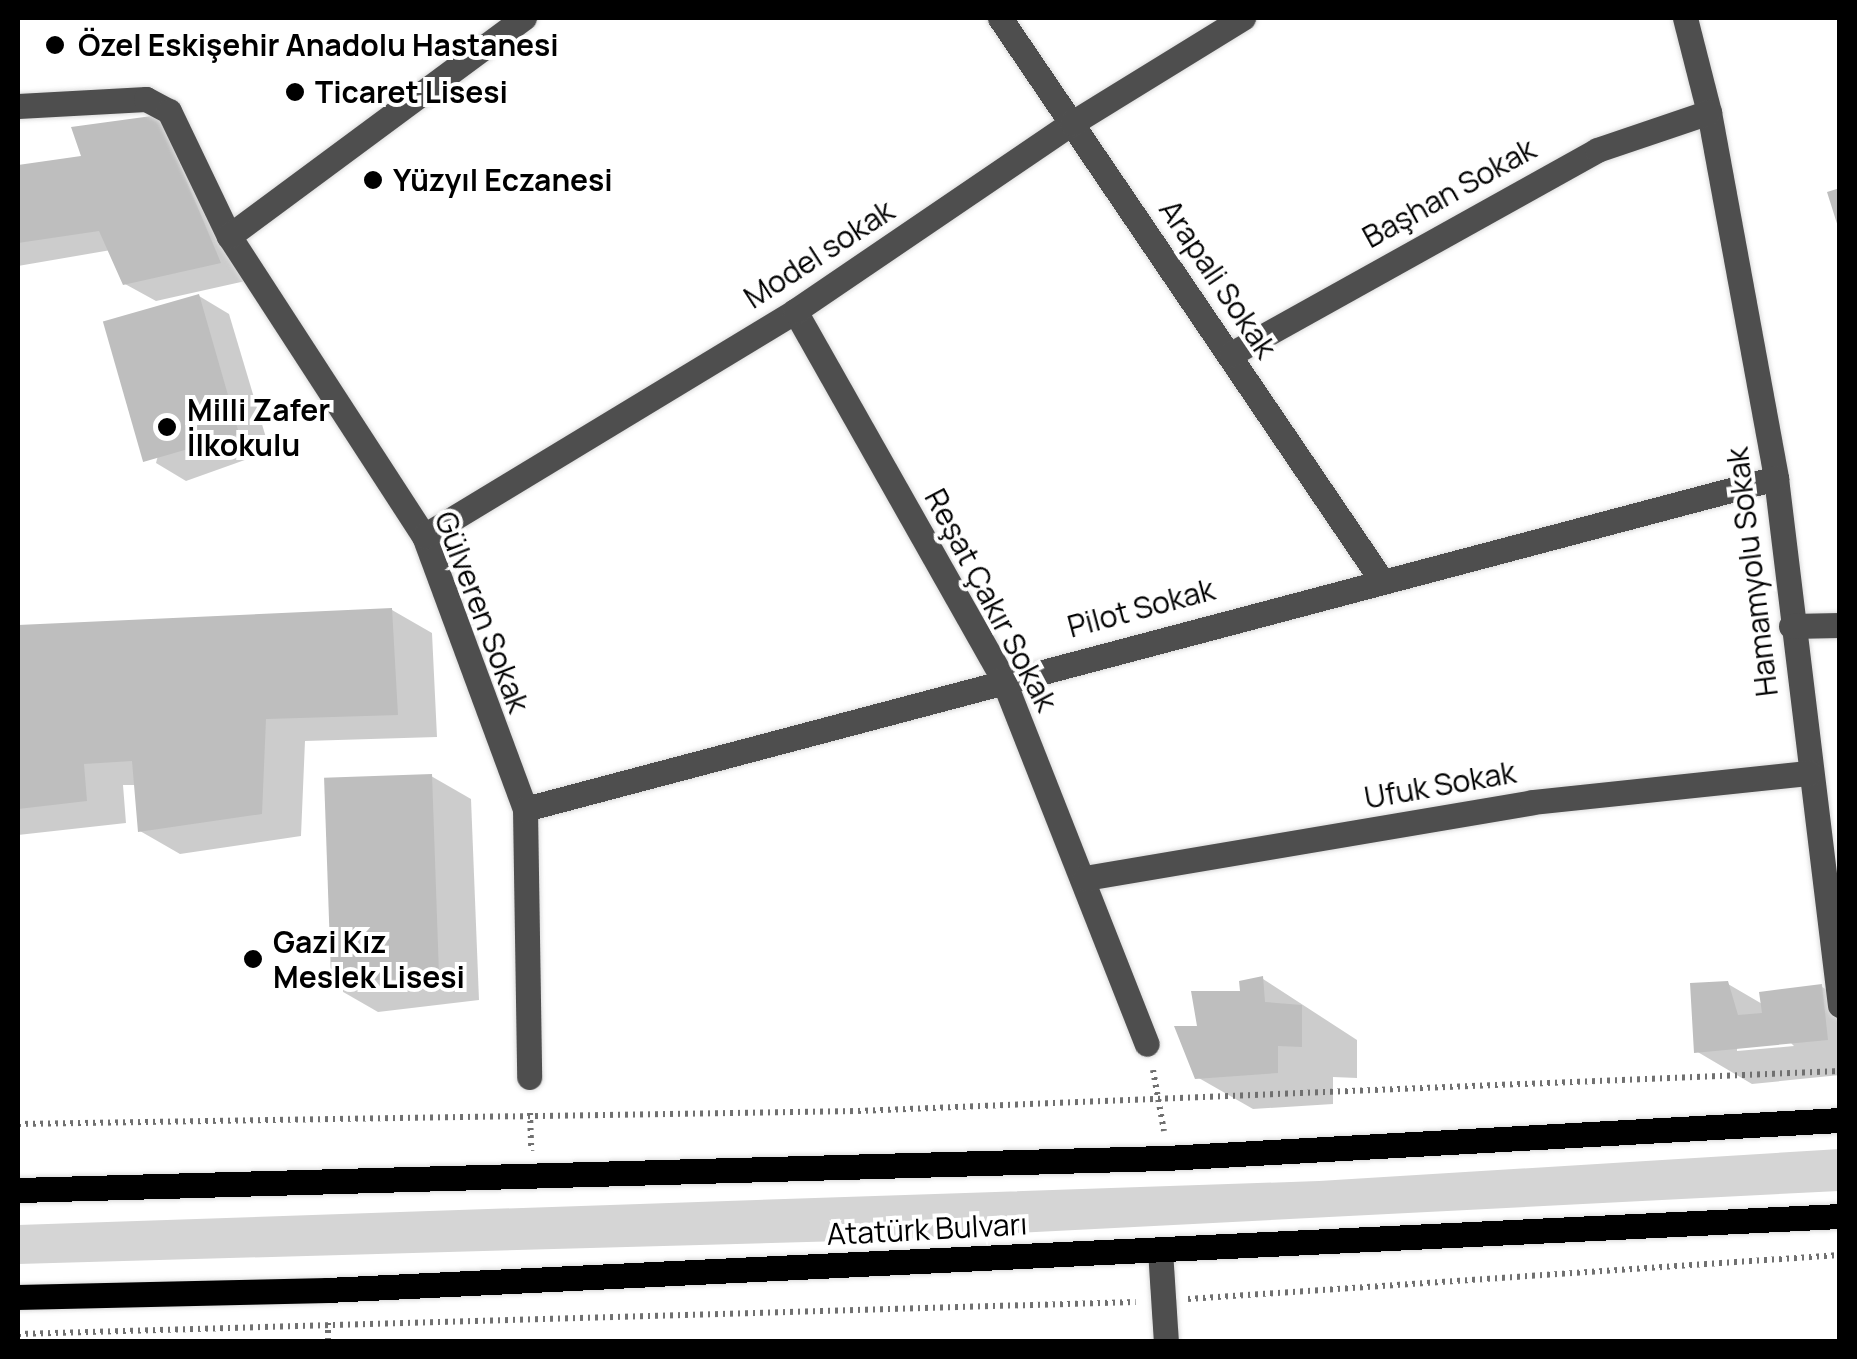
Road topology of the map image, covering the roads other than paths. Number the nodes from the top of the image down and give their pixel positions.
1 (524, 18) edge
2 (1000, 18) edge
3 (1243, 18) edge
4 (1685, 18) edge
5 (18, 106) edge
6 (1708, 112) junction
7 (1072, 123) junction
8 (229, 236) junction
9 (795, 311) junction
10 (1231, 354) junction
11 (1776, 478) junction
12 (424, 536) junction
13 (1380, 578) junction
14 (1840, 625) edge
15 (1791, 626) junction
16 (1004, 679) junction
17 (1809, 773) junction
18 (525, 809) junction
19 (1085, 878) junction
20 (1840, 1005) edge
21 (1147, 1044) road end
22 (529, 1077) road end
23 (1840, 1120) edge
24 (18, 1190) edge
25 (1840, 1216) edge
26 (1160, 1250) junction
27 (18, 1298) edge
28 (1166, 1342) edge

1 - 8 street
2 - 7 street, Arapali Sokak
3 - 7 street, Model sokak
4 - 6 street, Hamamyolu Sokak
5 - 8 street, Gülveren Sokak
6 - 10 street, Başhan Sokak
6 - 11 street, Hamamyolu Sokak
7 - 9 street, Model sokak
7 - 10 street, Arapali Sokak
8 - 12 street, Gülveren Sokak
9 - 12 street, Model sokak
9 - 16 street, Reşat Çakır Sokak
10 - 13 street, Arapali Sokak
11 - 13 street, Pilot Sokak
11 - 15 street, Hamamyolu Sokak
12 - 18 street, Gülveren Sokak
13 - 16 street, Pilot Sokak
14 - 15 street
15 - 17 street, Hamamyolu Sokak
16 - 18 street, Pilot Sokak
16 - 19 street, Reşat Çakır Sokak
17 - 19 street, Ufuk Sokak
17 - 20 street, Hamamyolu Sokak
18 - 22 street, Gülveren Sokak
19 - 21 street, Reşat Çakır Sokak
23 - 24 main road, Atatürk Bulvarı
25 - 26 main road, Atatürk Bulvarı
26 - 27 main road, Atatürk Bulvarı
26 - 28 street

